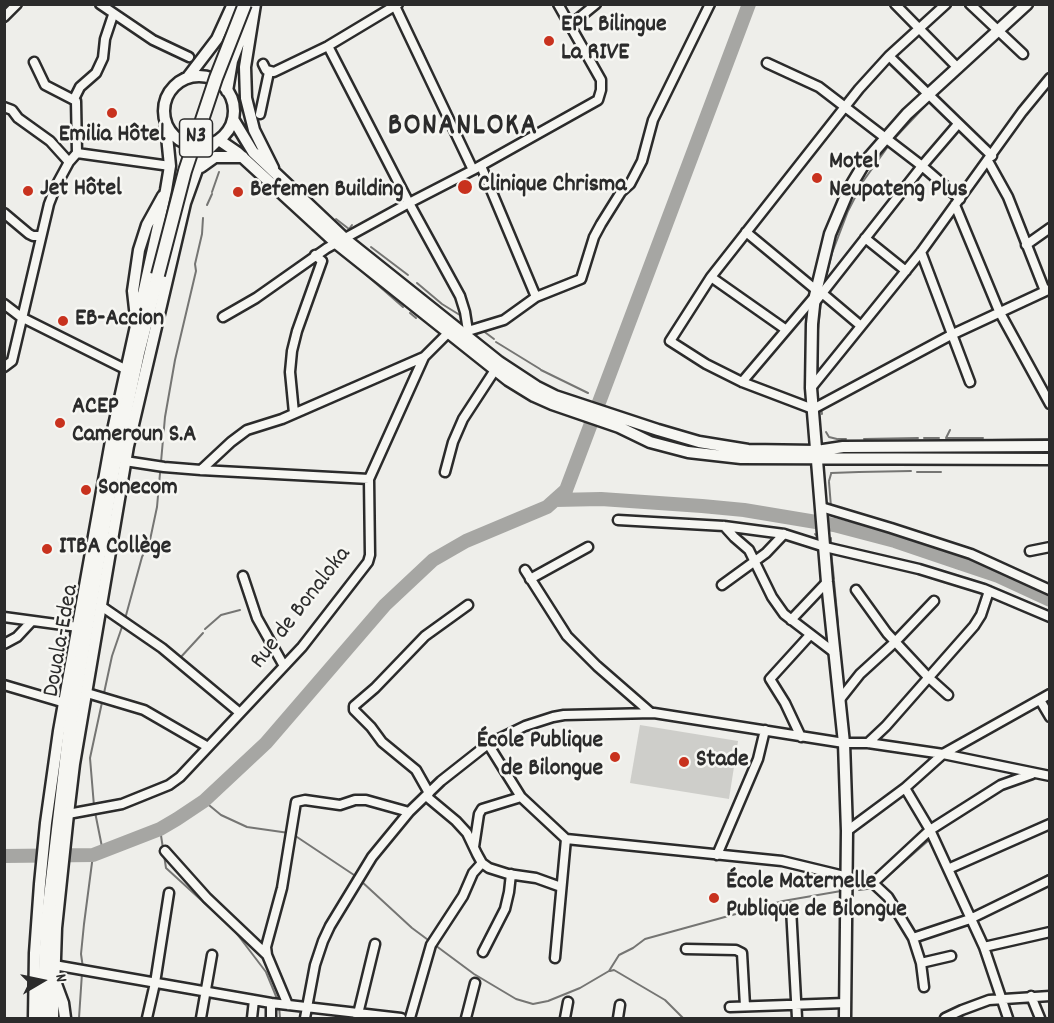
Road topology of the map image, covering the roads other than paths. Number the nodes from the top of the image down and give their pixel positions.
1 (17, 4) edge
2 (233, 4) edge
3 (245, 4) edge
4 (254, 4) edge
5 (558, 4) edge
6 (596, 4) edge
7 (710, 4) edge
8 (895, 4) edge
9 (946, 4) edge
10 (970, 4) edge
11 (1026, 4) edge
12 (396, 5) edge
13 (103, 6) edge
14 (113, 15) junction
15 (4, 17) edge
16 (569, 26) junction
17 (919, 29) junction
18 (998, 32) junction
19 (328, 46) junction
20 (1023, 54) dead end
21 (889, 56) junction
22 (189, 57) dead end
23 (34, 62) dead end
24 (767, 63) dead end
25 (263, 64) dead end
26 (958, 68) junction
27 (269, 72) junction
28 (188, 77) junction
29 (1050, 78) edge
30 (227, 91) junction
31 (928, 94) junction
32 (74, 99) junction
33 (846, 106) junction
34 (4, 107) edge
35 (260, 114) dead end
36 (233, 119) junction
37 (958, 124) junction
38 (166, 126) junction
39 (886, 137) junction
40 (218, 141) junction
41 (77, 153) junction
42 (243, 157) junction
43 (990, 159) junction
44 (69, 162) junction
45 (170, 166) junction
46 (922, 166) junction
47 (477, 168) junction
48 (195, 174) junction
49 (277, 176) junction
50 (958, 202) junction
51 (409, 203) junction
52 (4, 213) edge
53 (1050, 228) edge
54 (746, 232) junction
55 (41, 236) junction
56 (865, 238) junction
57 (341, 241) junction
58 (1026, 245) junction
59 (921, 252) junction
60 (315, 255) junction
61 (906, 272) junction
62 (711, 278) junction
63 (1048, 292) edge
64 (817, 296) junction
65 (536, 297) junction
66 (4, 304) edge
67 (999, 311) junction
68 (21, 317) junction
69 (223, 317) dead end
70 (861, 326) junction
71 (785, 329) junction
72 (448, 333) junction
73 (463, 335) junction
74 (951, 335) junction
75 (424, 357) junction
76 (4, 367) edge
77 (127, 370) junction
78 (495, 370) junction
79 (742, 382) junction
80 (970, 382) dead end
81 (811, 388) junction
82 (1049, 400) edge
83 (575, 408) junction
84 (813, 409) junction
85 (294, 413) junction
86 (1050, 446) edge
87 (817, 455) junction
88 (1050, 459) edge
89 (125, 461) junction
90 (201, 470) junction
91 (445, 472) dead end
92 (369, 479) junction
93 (821, 511) junction
94 (618, 520) dead end
95 (724, 526) junction
96 (784, 534) junction
97 (824, 542) junction
98 (588, 547) dead end
99 (1050, 547) edge
100 (1030, 551) dead end
101 (756, 560) junction
102 (525, 570) dead end
103 (243, 576) dead end
104 (530, 579) junction
105 (827, 582) junction
106 (722, 585) dead end
107 (856, 590) dead end
108 (1050, 590) edge
109 (989, 591) junction
110 (934, 601) dead end
111 (468, 605) dead end
112 (101, 606) junction
113 (4, 617) edge
114 (1050, 617) edge
115 (791, 620) junction
116 (31, 622) junction
117 (78, 627) junction
118 (810, 635) junction
119 (896, 642) junction
120 (4, 645) edge
121 (835, 653) junction
122 (284, 666) junction
123 (928, 677) junction
124 (4, 685) edge
125 (87, 693) junction
126 (1050, 694) edge
127 (948, 695) dead end
128 (841, 698) junction
129 (1040, 700) junction
130 (64, 702) junction
131 (240, 713) junction
132 (651, 713) junction
133 (1050, 717) edge
134 (765, 730) junction
135 (801, 737) junction
136 (844, 743) junction
137 (868, 743) junction
138 (488, 744) junction
139 (208, 747) junction
140 (944, 754) junction
141 (1033, 774) junction
142 (1050, 776) edge
143 (905, 788) junction
144 (427, 795) junction
145 (521, 797) junction
146 (409, 812) junction
147 (59, 821) junction
148 (1050, 824) edge
149 (930, 830) junction
150 (847, 831) junction
151 (566, 839) junction
152 (474, 848) junction
153 (165, 851) dead end
154 (717, 855) junction
155 (482, 863) junction
156 (948, 869) junction
157 (511, 874) junction
158 (846, 876) junction
159 (1050, 880) edge
160 (873, 883) junction
161 (50, 884) junction
162 (561, 887) junction
163 (169, 893) dead end
164 (791, 908) dead end
165 (970, 919) junction
166 (1050, 932) edge
167 (913, 938) junction
168 (375, 944) dead end
169 (984, 947) junction
170 (686, 950) dead end
171 (483, 952) dead end
172 (212, 955) dead end
173 (267, 955) junction
174 (951, 956) dead end
175 (555, 958) dead end
176 (921, 963) junction
177 (54, 970) junction
178 (155, 983) junction
179 (475, 983) dead end
180 (924, 987) dead end
181 (206, 991) junction
182 (1031, 996) junction
183 (1050, 996) edge
184 (1002, 998) junction
185 (254, 1000) junction
186 (568, 1002) dead end
187 (271, 1003) junction
188 (846, 1003) junction
189 (796, 1004) junction
190 (288, 1005) junction
191 (620, 1005) dead end
192 (306, 1006) junction
193 (745, 1006) junction
194 (730, 1007) dead end
195 (357, 1016) edge
196 (33, 1018) edge
197 (43, 1018) edge
198 (53, 1018) edge
199 (65, 1018) edge
200 (147, 1018) edge
201 (201, 1018) edge
202 (252, 1018) edge
203 (271, 1018) edge
204 (305, 1018) edge
205 (401, 1018) edge
206 (410, 1018) edge
207 (466, 1018) edge
208 (565, 1018) edge
209 (618, 1018) edge
210 (797, 1018) edge
211 (845, 1018) edge
212 (945, 1018) edge
213 (1008, 1018) edge
214 (1040, 1018) edge

1 - 15 street
2 - 28 main road
3 - 147 highway, Douala-Edea / N3, bridge
4 - 30 main road
4 - 49 main road
5 - 16 street
6 - 16 street
7 - 65 street
8 - 17 street
9 - 17 street
10 - 18 street
11 - 18 main road
12 - 19 street
12 - 47 street
13 - 14 street
14 - 22 street
14 - 32 street
16 - 47 street
17 - 21 street
17 - 26 street
18 - 20 street
18 - 26 main road
19 - 27 street
19 - 51 street
21 - 31 street
21 - 33 street
23 - 32 street
24 - 33 street
25 - 27 street
26 - 31 main road
27 - 35 street
28 - 30 main road
28 - 38 main road
29 - 43 street
30 - 36 main road
31 - 37 street
31 - 39 main road
32 - 41 street
33 - 39 street
33 - 54 street
34 - 44 street
36 - 40 main road
36 - 49 main road
37 - 43 street
37 - 46 street
38 - 40 main road
38 - 45 main road
39 - 46 street
39 - 64 main road
40 - 42 main road
40 - 48 main road
41 - 44 street
41 - 45 street
42 - 48 main road
42 - 57 main road
43 - 50 street
43 - 58 street
44 - 55 street
45 - 77 main road
46 - 50 street
46 - 56 street
47 - 51 street
47 - 65 street
48 - 89 main road
49 - 57 main road
50 - 59 street
50 - 67 street
51 - 57 street
51 - 73 street
52 - 55 street
53 - 58 street
54 - 62 street
54 - 64 street
55 - 68 street
56 - 61 street
56 - 64 street
57 - 60 street
57 - 72 main road
57 - 73 main road
58 - 63 street
59 - 61 street
59 - 74 street
60 - 69 street
60 - 85 street
61 - 70 street
62 - 71 street
62 - 79 street
63 - 67 street
64 - 70 street
64 - 71 street
64 - 81 main road
65 - 73 street
66 - 68 street
67 - 74 street
67 - 82 street
68 - 76 street
68 - 77 street
70 - 81 street
71 - 79 street
72 - 73 main road
72 - 75 street, Rue de Bonaloka
73 - 78 main road
73 - 83 main road
74 - 80 street
74 - 84 street
75 - 85 street
75 - 92 street, Rue de Bonaloka
77 - 117 main road
78 - 83 main road
78 - 91 street
79 - 84 street
81 - 84 main road
83 - 87 main road
84 - 87 main road
85 - 90 street
86 - 87 main road
87 - 88 main road
87 - 93 main road
89 - 90 street
89 - 112 main road
90 - 92 street
92 - 122 street, Rue de Bonaloka
93 - 97 main road
93 - 108 street
94 - 95 street
95 - 96 street
95 - 101 street
96 - 97 street
96 - 101 street
97 - 105 main road
97 - 109 street
98 - 104 street
99 - 100 street
101 - 106 street
101 - 115 street
102 - 104 street
103 - 122 street
104 - 132 street
105 - 115 street
105 - 121 main road
107 - 119 street
109 - 114 street
109 - 123 street
110 - 119 street
111 - 144 street
112 - 125 main road
112 - 131 street
113 - 116 street
115 - 118 street
116 - 117 street
116 - 120 street
117 - 130 main road
118 - 121 street
118 - 135 street
119 - 123 street
119 - 128 street
121 - 128 main road
122 - 131 street, Rue de Bonaloka
123 - 127 street
123 - 137 street
124 - 130 street
125 - 139 street
125 - 147 main road
126 - 129 street
128 - 136 main road
129 - 133 street
129 - 140 street
130 - 147 main road
131 - 139 street, Rue de Bonaloka
132 - 134 street
132 - 138 street
134 - 135 street
134 - 154 street
135 - 136 street
136 - 137 street
136 - 150 main road
137 - 140 street
138 - 144 street
138 - 145 street
139 - 147 street, Rue de Bonaloka
140 - 141 street
140 - 143 street
141 - 142 street
141 - 149 street
143 - 149 street
143 - 150 street
144 - 146 street
144 - 152 street
145 - 151 street
145 - 152 street
146 - 173 street
146 - 192 street
147 - 161 highway, Douala-Edea / N3
148 - 156 street
149 - 156 street
149 - 160 street
150 - 158 main road
151 - 154 street
151 - 162 street
152 - 155 street
153 - 173 street
154 - 158 street
155 - 157 street
155 - 206 street
156 - 165 street
157 - 162 street
157 - 171 street
158 - 160 street
158 - 188 main road
159 - 165 street
160 - 167 street
161 - 177 main road
161 - 196 main road
161 - 197 highway, Douala-Edea / N3
162 - 175 street
163 - 178 street
164 - 189 street
165 - 167 street
165 - 169 street
166 - 169 street
167 - 176 street
168 - 195 street
169 - 184 street
170 - 193 street
172 - 181 street
173 - 190 street
174 - 176 street
176 - 180 street
177 - 178 street
177 - 198 main road
177 - 199 main road
178 - 181 street
178 - 200 street
179 - 207 street
181 - 185 street
181 - 201 street
182 - 183 street
182 - 184 street
182 - 214 street
184 - 212 street
184 - 213 street
185 - 187 street
185 - 202 street
186 - 208 street
187 - 190 street
187 - 203 street
188 - 189 street
188 - 211 main road
189 - 193 street
189 - 210 street
190 - 192 street
191 - 209 street
192 - 195 street
192 - 204 street
193 - 194 street
195 - 205 street

